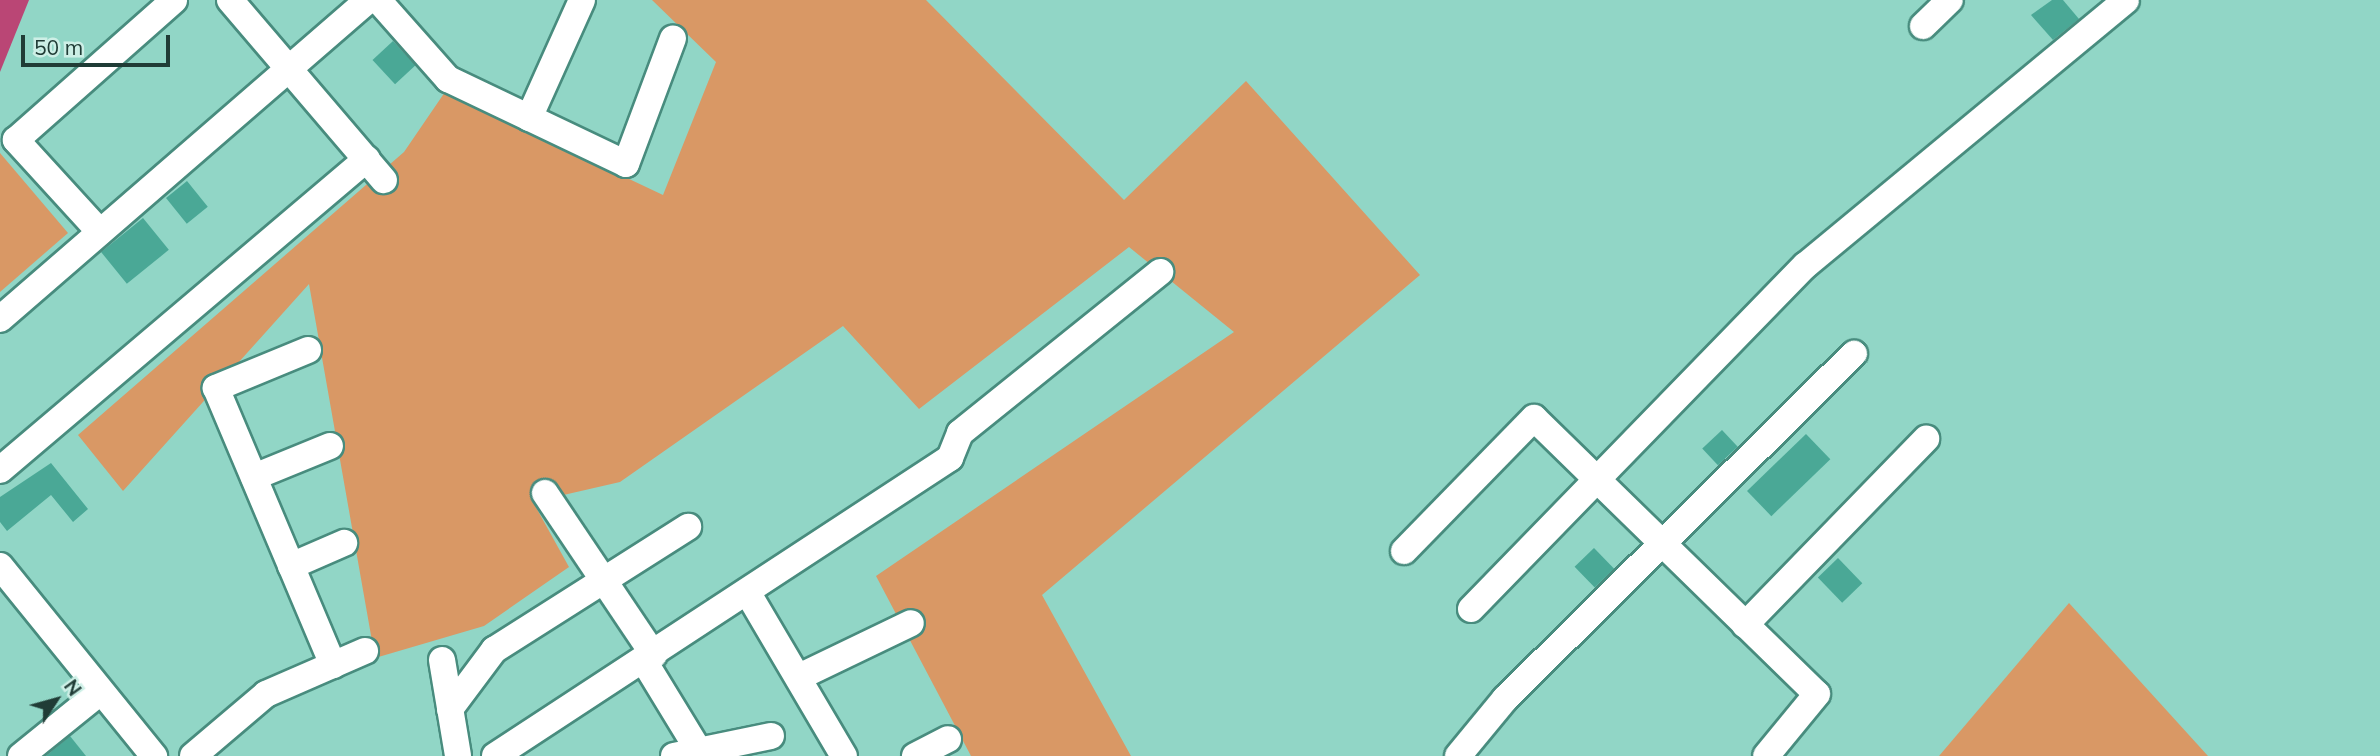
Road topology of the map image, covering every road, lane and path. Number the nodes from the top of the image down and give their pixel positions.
1 (174, 0) edge
2 (230, 0) edge
3 (368, 0) edge
4 (378, 0) edge
5 (582, 0) edge
6 (1950, 0) edge
7 (2126, 0) edge
8 (1923, 26) dead end
9 (673, 38) dead end
10 (289, 69) junction
11 (529, 118) junction
12 (367, 159) junction
13 (384, 180) dead end
14 (100, 232) junction
15 (1160, 272) dead end
16 (0, 318) edge
17 (308, 349) dead end
18 (1854, 354) dead end
19 (1926, 439) dead end
20 (330, 446) dead end
21 (0, 470) edge
22 (254, 477) junction
23 (1597, 480) junction
24 (545, 493) dead end
25 (688, 527) dead end
26 (344, 543) dead end
27 (1662, 544) junction
28 (1404, 551) dead end
29 (0, 566) edge
30 (291, 566) junction
31 (601, 582) junction
32 (749, 595) junction
33 (1471, 609) dead end
34 (911, 623) dead end
35 (1745, 625) junction
36 (365, 651) dead end
37 (649, 658) junction
38 (442, 660) dead end
39 (333, 665) junction
40 (799, 677) junction
41 (100, 692) junction
42 (450, 709) junction
43 (771, 736) dead end
44 (948, 739) dead end
45 (700, 753) edge
46 (21, 756) edge
47 (154, 756) edge
48 (193, 756) edge
49 (458, 756) edge
50 (495, 756) edge
51 (844, 756) edge
52 (915, 756) edge
53 (1458, 756) edge
54 (1766, 756) edge

1 - 14 street
2 - 10 street
3 - 10 street
4 - 11 street
5 - 11 street
6 - 8 street
7 - 23 street
9 - 11 street
10 - 12 street
10 - 14 street
12 - 13 street
12 - 21 street
14 - 16 street
15 - 32 street
17 - 22 street
18 - 27 street
19 - 35 street
20 - 22 street
22 - 30 street
23 - 27 street
23 - 28 street
23 - 33 street
24 - 31 street
25 - 31 street
26 - 30 street
27 - 35 street
27 - 53 street
29 - 41 street
30 - 39 street
31 - 37 street
31 - 42 street
32 - 37 street
32 - 40 street
34 - 40 street
35 - 54 street
36 - 39 street
37 - 45 street
37 - 50 street
38 - 42 street
39 - 48 street
40 - 51 street
41 - 46 street
41 - 47 street
42 - 49 street
43 - 45 street
44 - 52 street

